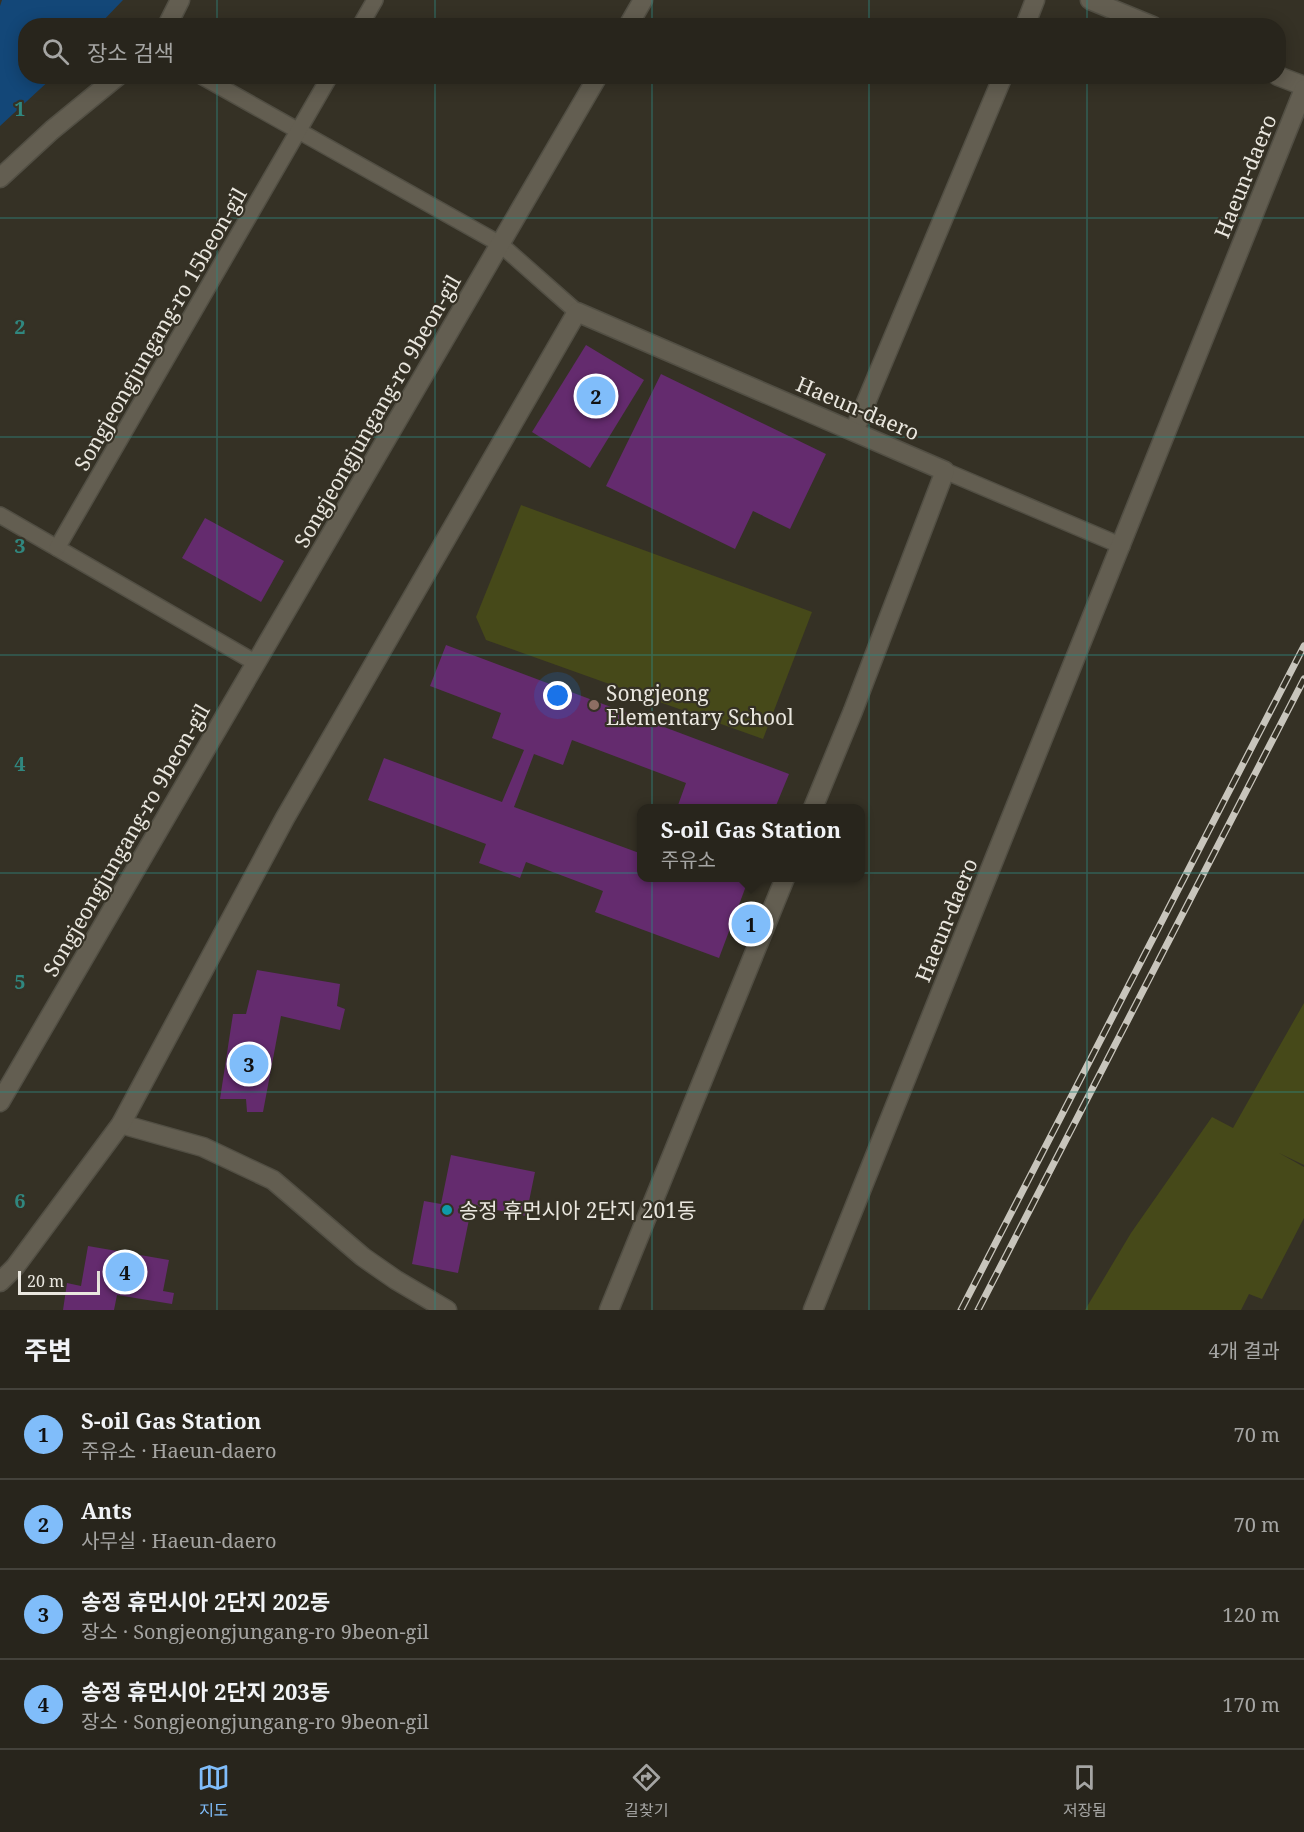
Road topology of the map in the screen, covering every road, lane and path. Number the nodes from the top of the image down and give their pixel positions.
1 (180, 0) edge
2 (375, 0) edge
3 (643, 0) edge
4 (1035, 0) edge
5 (1090, 0) edge
6 (171, 18) edge
7 (365, 18) edge
8 (633, 18) edge
9 (1028, 18) edge
10 (1134, 18) edge
11 (1286, 80) edge
12 (108, 84) edge
13 (215, 84) edge
14 (325, 84) edge
15 (593, 84) edge
16 (1000, 84) edge
17 (1304, 88) edge
18 (299, 131) junction
19 (0, 178) edge
20 (500, 244) junction
21 (577, 312) junction
22 (854, 431) junction
23 (945, 471) junction
24 (0, 515) edge
25 (1122, 546) junction
26 (57, 548) junction
27 (256, 663) junction
28 (815, 804) edge
29 (783, 882) edge
30 (0, 1102) edge
31 (121, 1124) junction
32 (0, 1282) edge
33 (447, 1310) edge
34 (609, 1310) edge
35 (813, 1310) edge

1 - 6 street
2 - 7 lane
3 - 8 street
4 - 9 street
5 - 10 street
11 - 17 street
12 - 19 street
13 - 18 lane
14 - 18 lane, Songjeongjungang-ro 15beon-gil
15 - 20 street, Songjeongjungang-ro 9beon-gil
16 - 22 street
17 - 25 street, Haeun-daero
18 - 20 lane
18 - 26 lane, Songjeongjungang-ro 15beon-gil
20 - 21 lane
20 - 27 street, Songjeongjungang-ro 9beon-gil
21 - 22 street, Haeun-daero
21 - 31 street
22 - 23 street, Haeun-daero
23 - 25 lane, Haeun-daero
23 - 28 street
24 - 26 lane
25 - 35 street, Haeun-daero
26 - 27 lane
27 - 30 street, Songjeongjungang-ro 9beon-gil
29 - 34 street
31 - 32 street
31 - 33 street

